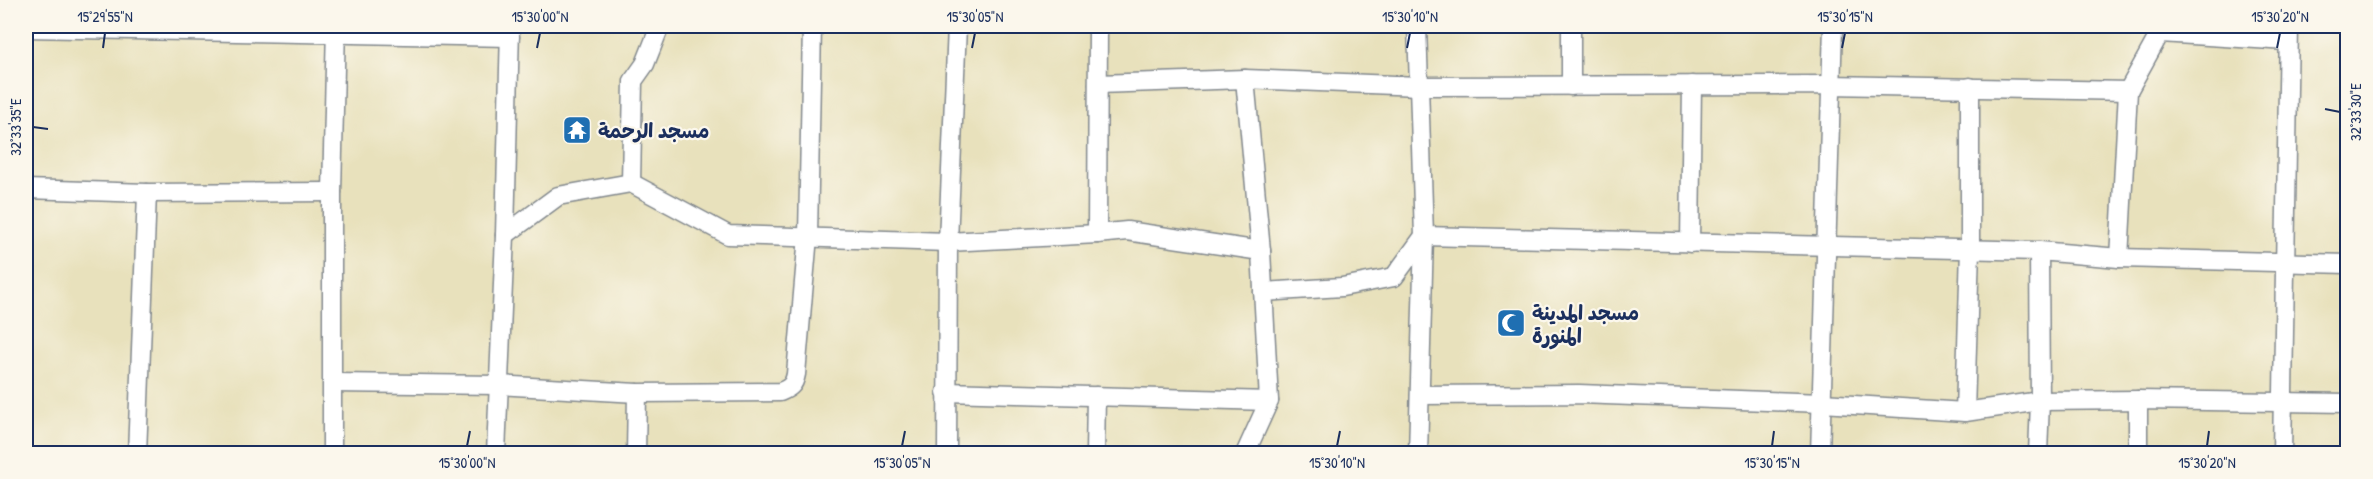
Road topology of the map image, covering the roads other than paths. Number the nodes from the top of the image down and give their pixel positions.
1 (660, 26) edge
2 (813, 26) edge
3 (957, 26) edge
4 (1098, 26) edge
5 (1417, 26) edge
6 (1571, 26) edge
7 (1833, 26) edge
8 (26, 28) edge
9 (155, 28) edge
10 (2160, 29) edge
11 (336, 30) edge
12 (510, 31) edge
13 (2289, 33) edge
14 (1245, 79) junction
15 (1098, 84) junction
16 (1692, 85) junction
17 (1830, 85) junction
18 (1419, 86) junction
19 (1571, 86) junction
20 (1970, 87) junction
21 (2128, 91) junction
22 (631, 183) junction
23 (26, 189) edge
24 (332, 192) junction
25 (147, 193) junction
26 (1097, 234) junction
27 (505, 235) junction
28 (808, 236) junction
29 (1424, 236) junction
30 (948, 242) junction
31 (1690, 243) junction
32 (1825, 246) junction
33 (1970, 249) junction
34 (1261, 251) junction
35 (2039, 251) junction
36 (2119, 258) junction
37 (2283, 262) junction
38 (2348, 264) edge
39 (1263, 292) junction
40 (333, 382) junction
41 (498, 385) junction
42 (946, 392) junction
43 (637, 393) junction
44 (1420, 395) junction
45 (1096, 396) junction
46 (2138, 400) junction
47 (1269, 401) junction
48 (2040, 401) junction
49 (1822, 403) junction
50 (2282, 403) junction
51 (2348, 403) edge
52 (1965, 412) junction
53 (137, 453) edge
54 (332, 453) edge
55 (496, 453) edge
56 (636, 453) edge
57 (947, 453) edge
58 (1095, 453) edge
59 (1245, 453) edge
60 (1418, 453) edge
61 (1820, 453) edge
62 (2038, 453) edge
63 (2138, 453) edge
64 (2282, 453) edge

1 - 22 street
2 - 28 street
3 - 30 street
4 - 15 street
5 - 18 street
6 - 19 street
7 - 17 street
8 - 9 street
9 - 11 street
10 - 13 street
10 - 21 street
11 - 12 street
11 - 24 street
12 - 27 street
13 - 37 street
14 - 15 street
14 - 18 street
14 - 34 street
15 - 26 street
16 - 17 street
16 - 19 street
16 - 31 street
17 - 20 street
17 - 32 street
18 - 19 street
18 - 29 street
20 - 21 street
20 - 33 street
21 - 36 street
22 - 27 street
22 - 28 street
23 - 25 street
24 - 25 street
24 - 40 street
25 - 53 street
26 - 30 street
26 - 34 street
27 - 41 street
28 - 30 street
28 - 43 street
29 - 31 street
29 - 39 street
29 - 44 street
30 - 42 street
31 - 32 street
32 - 33 street
32 - 49 street
33 - 35 street
33 - 52 street
34 - 39 street
35 - 36 street
35 - 48 street
36 - 37 street
37 - 38 street
37 - 50 street
39 - 47 street
40 - 41 street
40 - 54 street
41 - 43 street
41 - 55 street
42 - 45 street
42 - 57 street
43 - 56 street
44 - 49 street
44 - 60 street
45 - 47 street
45 - 58 street
46 - 48 street
46 - 50 street
46 - 63 street
47 - 59 street
48 - 52 street
48 - 62 street
49 - 52 street
49 - 61 street
50 - 51 street
50 - 64 street

